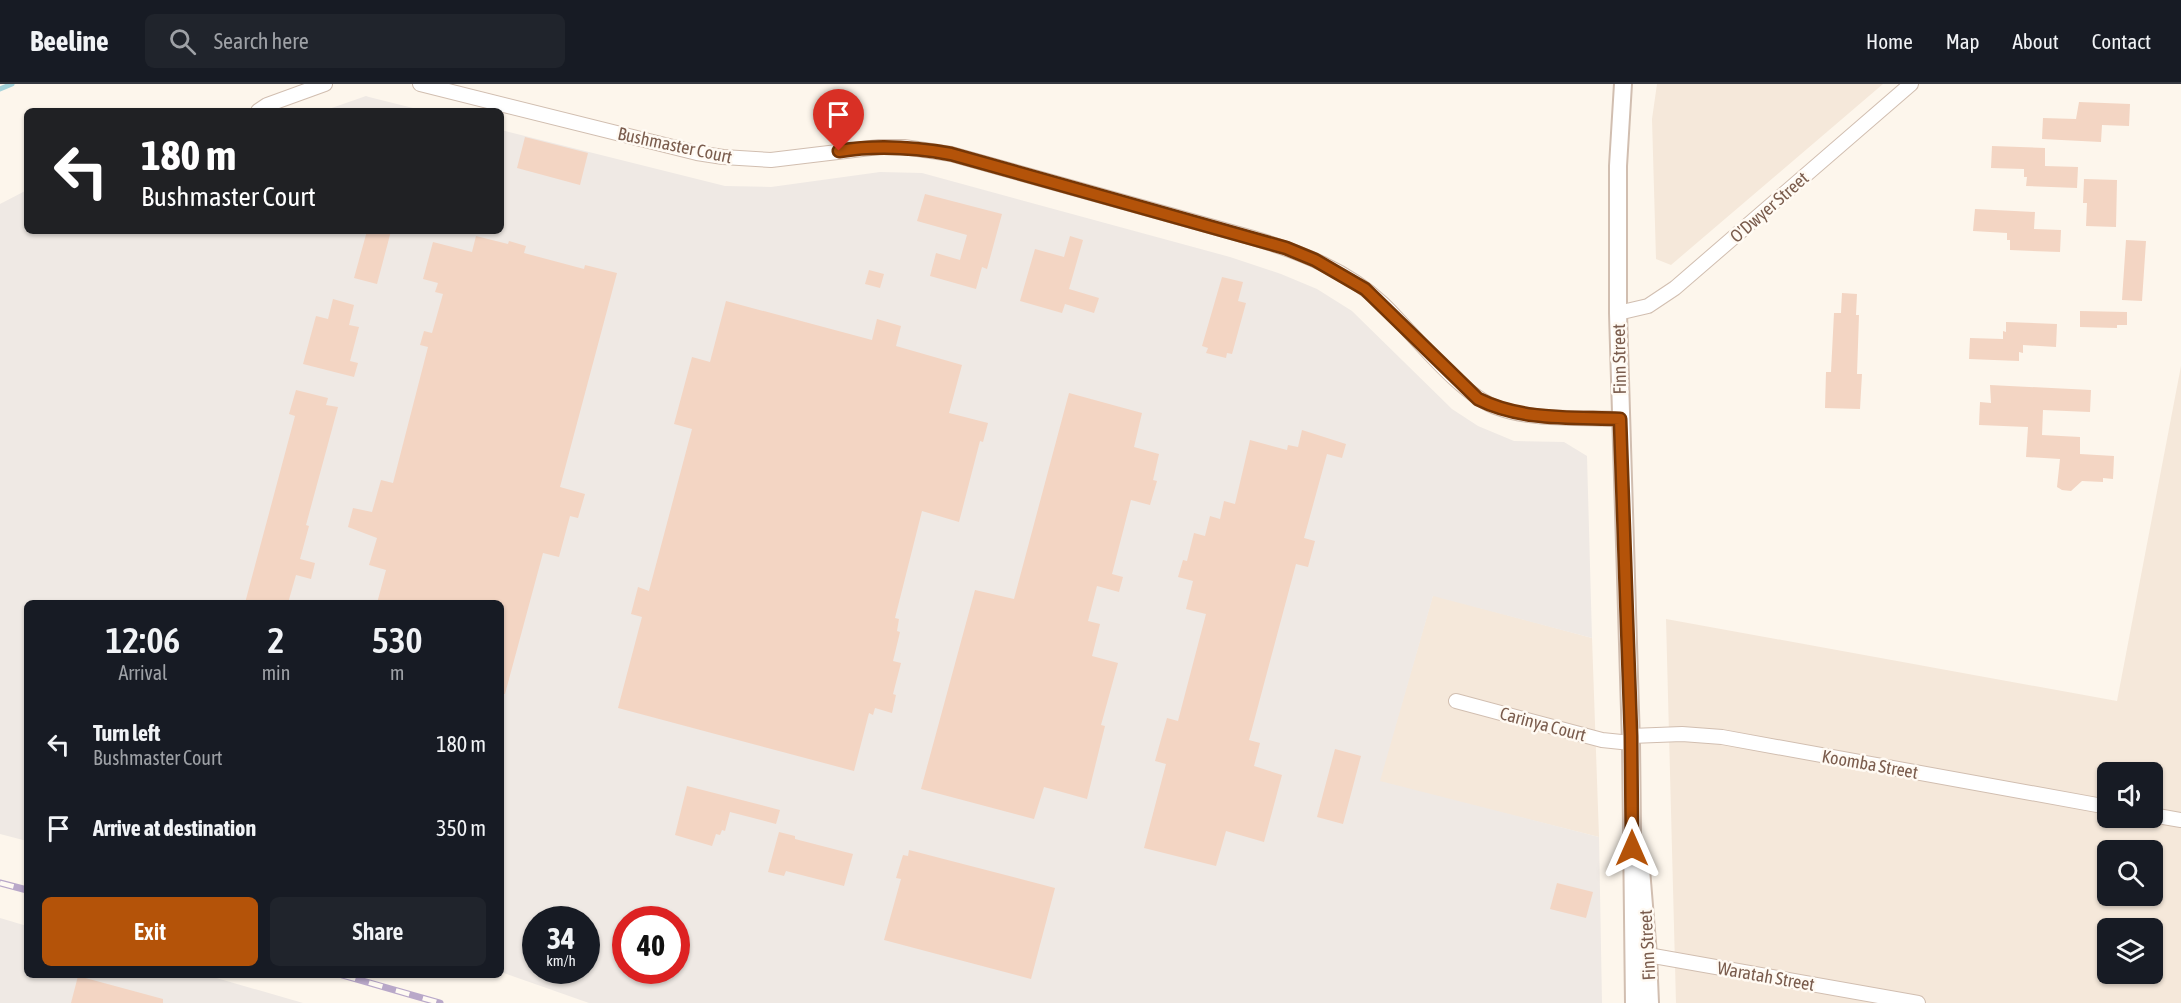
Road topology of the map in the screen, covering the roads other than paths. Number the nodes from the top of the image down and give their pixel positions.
1 (326, 84) edge
2 (420, 84) edge
3 (1623, 84) edge
4 (1911, 84) edge
5 (262, 108) edge
6 (1618, 313) junction
7 (1620, 419) junction
8 (1456, 701) dead end
9 (1631, 740) junction
10 (2097, 805) edge
11 (2163, 817) edge
12 (2181, 820) edge
13 (1640, 955) junction
14 (1634, 1003) edge
15 (1650, 1003) edge
16 (1918, 1003) edge

1 - 5 street
2 - 7 street, Bushmaster Court
3 - 6 street, Finn Street
4 - 6 street, O'Dwyer Street
6 - 7 street, Finn Street
7 - 9 street, Finn Street
8 - 9 street, Carinya Court
9 - 10 street, Koomba Street
9 - 13 street, Finn Street
11 - 12 street
13 - 14 street, Finn Street
13 - 15 street, Finn Street
13 - 16 street, Waratah Street

